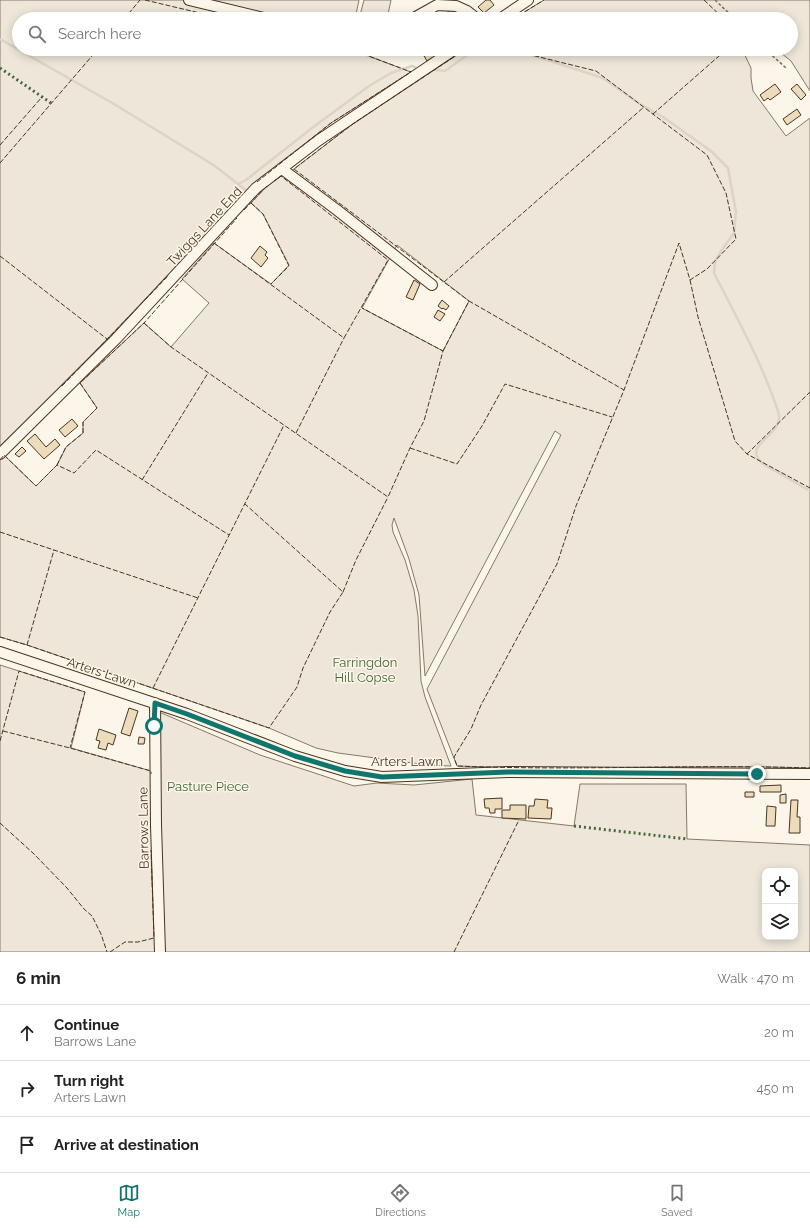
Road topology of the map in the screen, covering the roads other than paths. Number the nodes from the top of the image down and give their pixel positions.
1 (189, 0) edge
2 (528, 0) edge
3 (239, 12) edge
4 (424, 12) edge
5 (469, 12) edge
6 (510, 12) edge
7 (445, 56) edge
8 (282, 169) junction
9 (432, 285) dead end
10 (0, 454) edge
11 (0, 652) edge
12 (155, 703) junction
13 (810, 774) edge
14 (160, 952) edge

1 - 3 street
2 - 6 street
4 - 5 street
7 - 8 street, Twiggs Lane End
8 - 9 street
8 - 10 street, Twiggs Lane End
11 - 12 street, Arters Lawn
12 - 13 street, Arters Lawn
12 - 14 street, Barrows Lane

